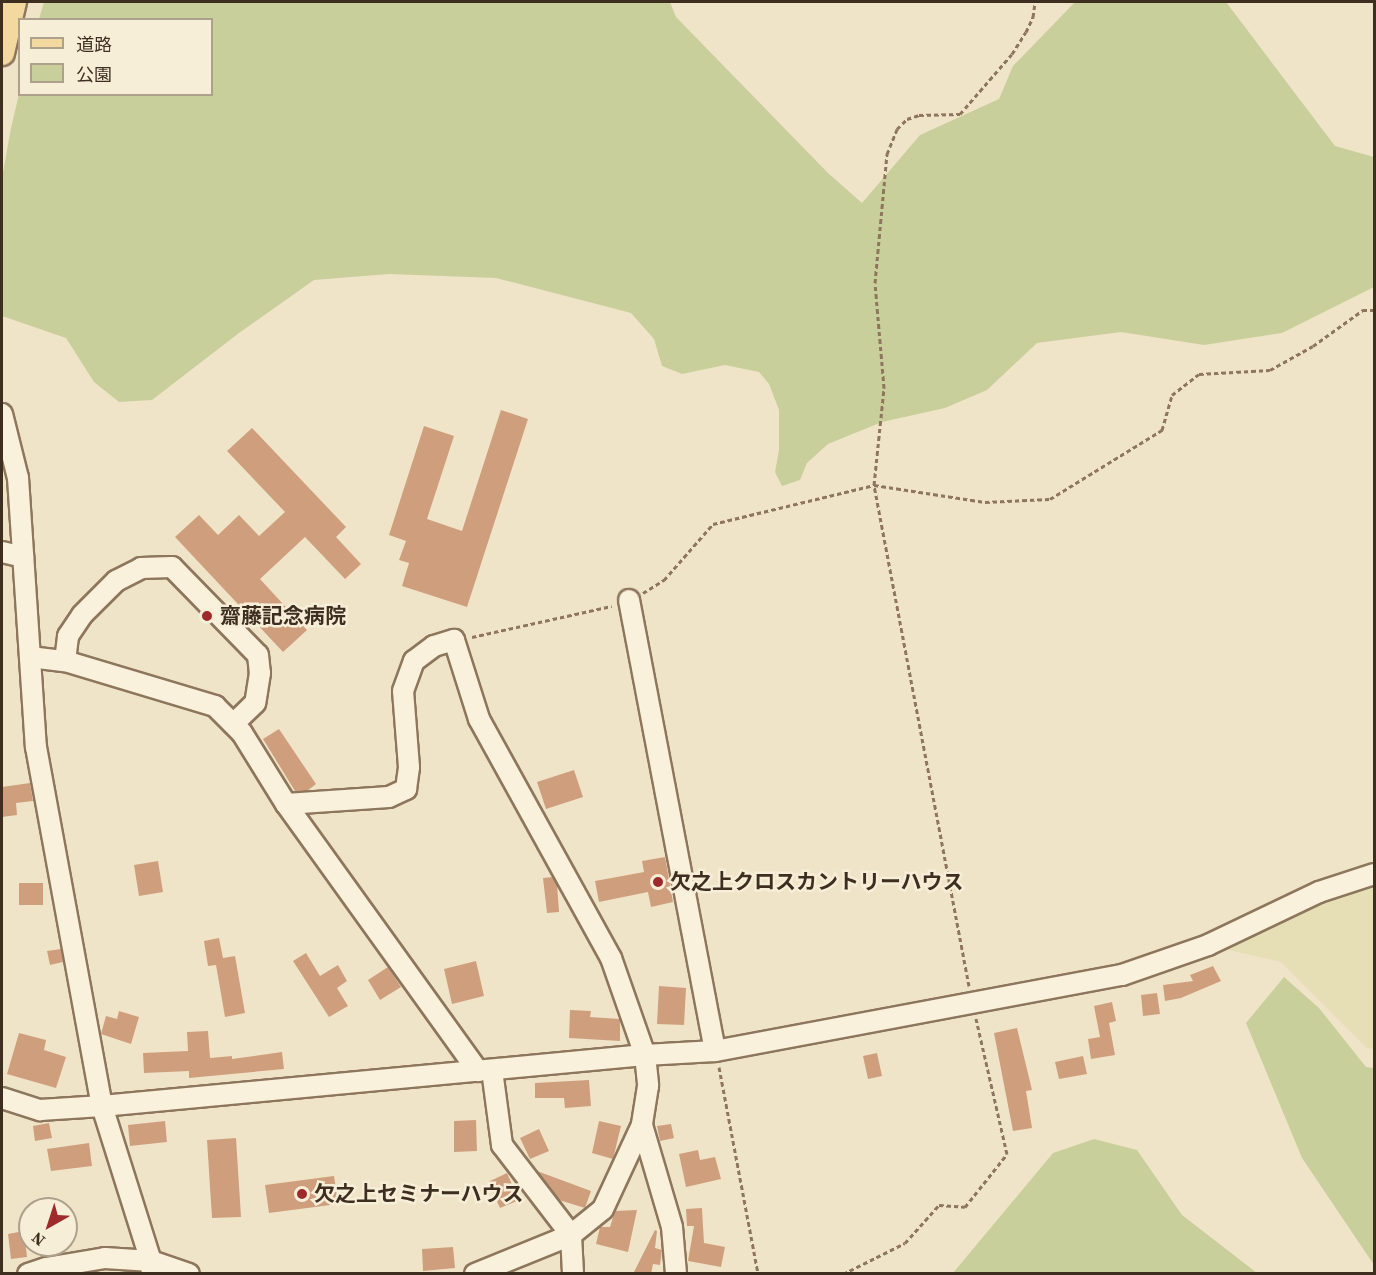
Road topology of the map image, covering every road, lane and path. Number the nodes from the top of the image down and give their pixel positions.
1 (14, 2) edge
2 (1035, 2) edge
3 (2, 53) edge
4 (1374, 310) edge
5 (2, 414) edge
6 (874, 485) junction
7 (2, 552) edge
8 (23, 557) junction
9 (629, 600) junction
10 (454, 640) junction
11 (30, 657) junction
12 (65, 661) junction
13 (233, 724) junction
14 (286, 804) junction
15 (1374, 874) edge
16 (973, 1005) junction
17 (715, 1051) junction
18 (645, 1054) junction
19 (485, 1070) junction
20 (2, 1098) edge
21 (102, 1106) junction
22 (642, 1125) junction
23 (571, 1235) junction
24 (152, 1267) edge
25 (28, 1274) edge
26 (189, 1274) edge
27 (475, 1274) edge
28 (573, 1274) edge
29 (676, 1274) edge
30 (758, 1274) edge
31 (843, 1274) edge

1 - 3 main road
2 - 6 path
4 - 6 path
5 - 8 street
6 - 9 path
6 - 16 path
7 - 8 street
8 - 11 street
9 - 10 path
9 - 17 street
10 - 14 street
10 - 18 street
11 - 12 street
11 - 21 street
12 - 13 street
12 - 13 street
13 - 14 street
14 - 19 street
15 - 16 street
16 - 17 street
16 - 31 path
17 - 18 street
17 - 30 path
18 - 19 street
18 - 22 street
19 - 21 street
19 - 23 street
20 - 21 street
21 - 24 street
22 - 23 street
22 - 29 street
23 - 27 street
23 - 28 street
24 - 25 street
24 - 26 street

